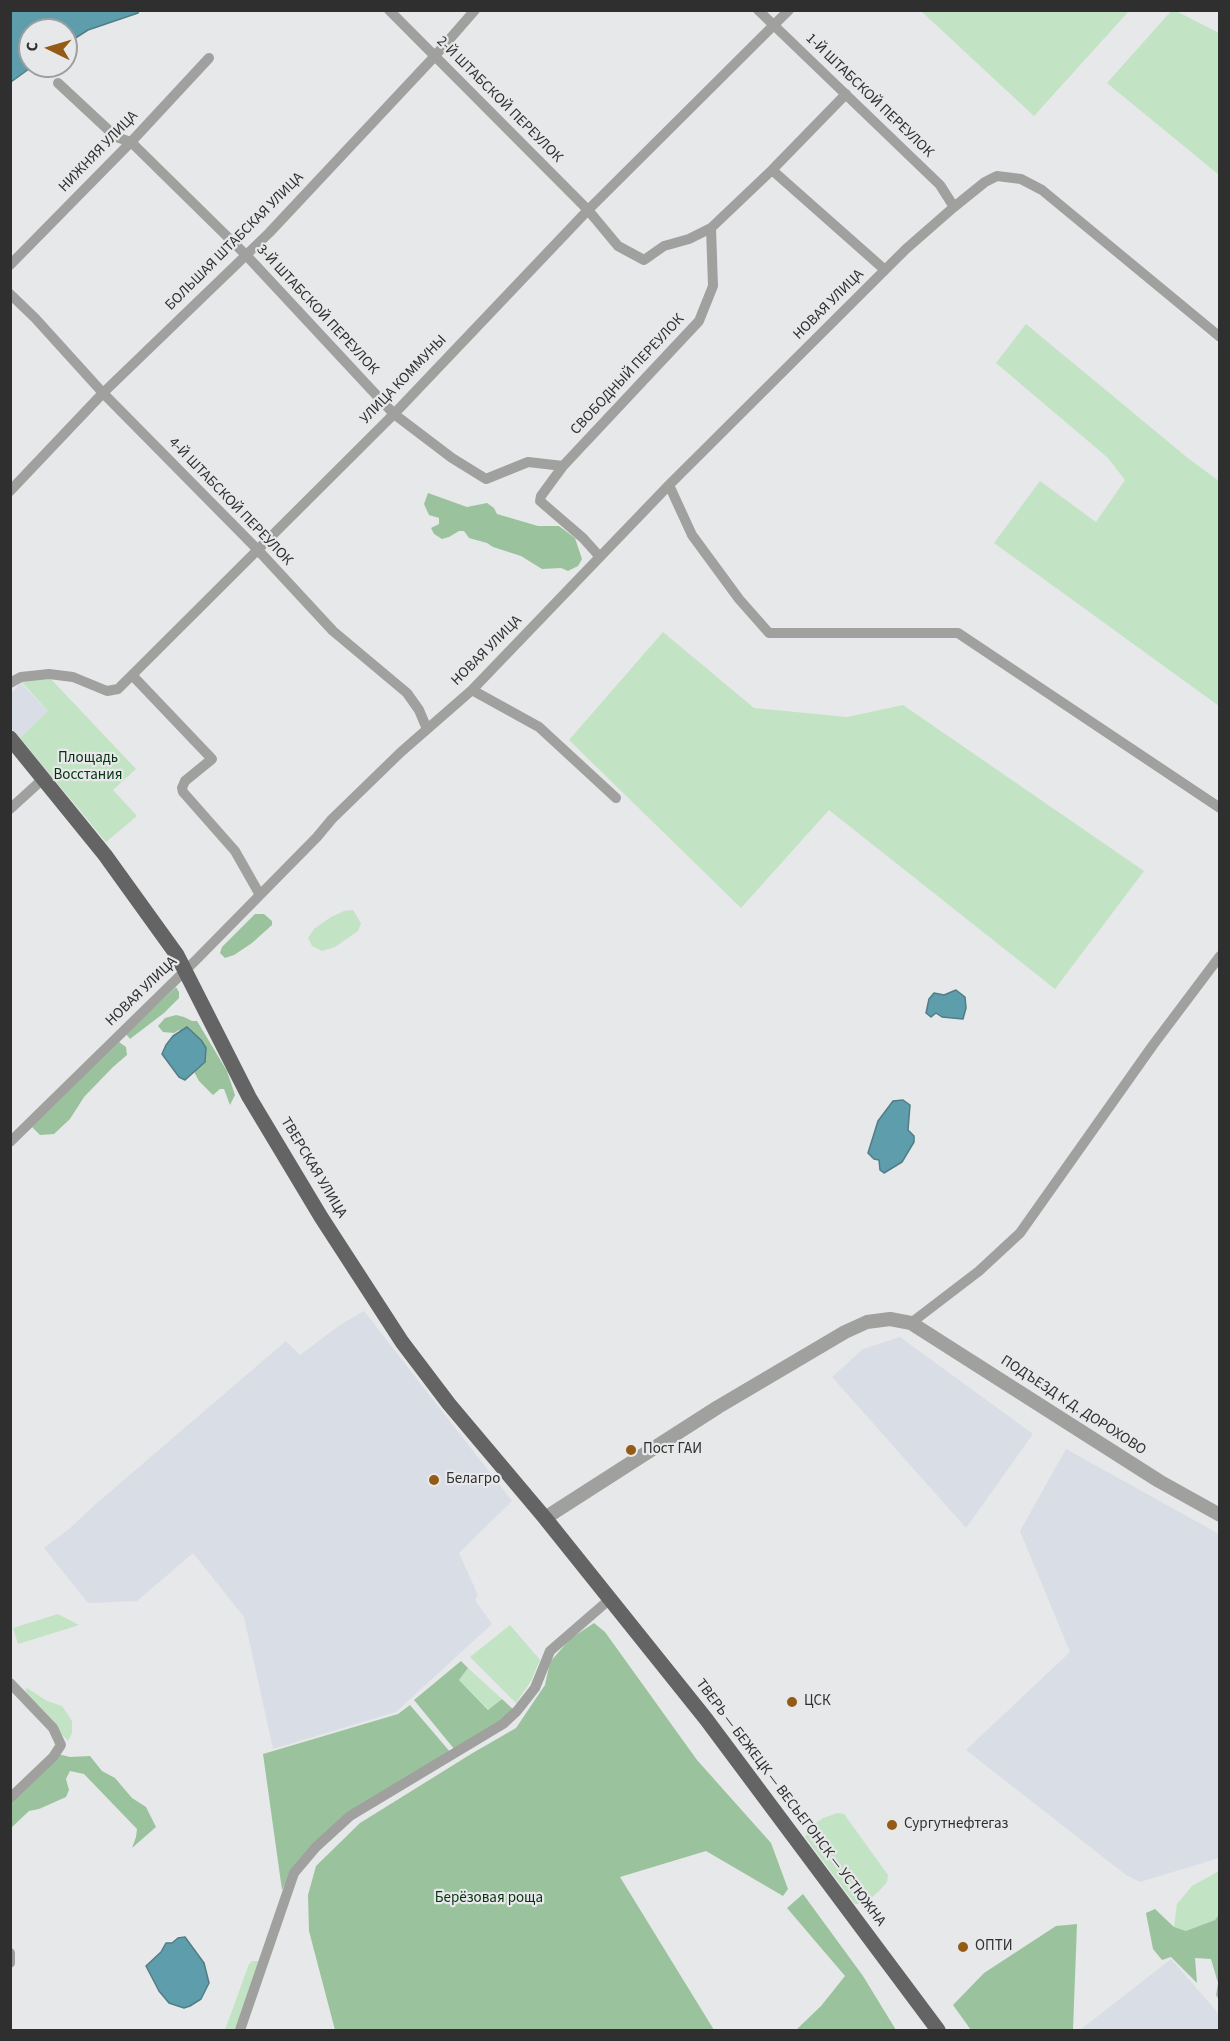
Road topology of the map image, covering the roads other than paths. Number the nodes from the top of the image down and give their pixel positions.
1 (389, 10) edge
2 (475, 10) edge
3 (758, 10) edge
4 (789, 10) edge
5 (774, 26) junction
6 (434, 57) junction
7 (209, 58) dead end
8 (58, 83) dead end
9 (846, 94) junction
10 (131, 142) junction
11 (772, 170) junction
12 (954, 207) junction
13 (588, 210) junction
14 (711, 228) junction
15 (246, 255) junction
16 (10, 265) edge
17 (885, 270) junction
18 (10, 294) edge
19 (1220, 337) edge
20 (103, 393) junction
21 (394, 414) junction
22 (563, 466) junction
23 (669, 485) junction
24 (10, 491) edge
25 (257, 549) junction
26 (600, 557) junction
27 (132, 675) junction
28 (10, 683) edge
29 (472, 690) junction
30 (427, 729) junction
31 (10, 738) edge
32 (44, 778) junction
33 (616, 798) dead end
34 (1220, 808) edge
35 (10, 809) edge
36 (260, 895) junction
37 (1220, 956) edge
38 (185, 970) junction
39 (12, 1138) edge
40 (911, 1323) junction
41 (1220, 1515) edge
42 (545, 1518) junction
43 (610, 1599) junction
44 (10, 1683) edge
45 (10, 1798) edge
46 (240, 2031) edge
47 (938, 2031) edge

1 - 6 street, 2-Й ШТАБСКОЙ ПЕРЕУЛОК
2 - 6 street, БОЛЬШАЯ ШТАБСКАЯ УЛИЦА
3 - 5 street, 1-Й ШТАБСКОЙ ПЕРЕУЛОК
4 - 5 street, УЛИЦА КОММУНЫ
5 - 9 street, 1-Й ШТАБСКОЙ ПЕРЕУЛОК
5 - 13 street, УЛИЦА КОММУНЫ
6 - 13 street, 2-Й ШТАБСКОЙ ПЕРЕУЛОК
6 - 15 street, БОЛЬШАЯ ШТАБСКАЯ УЛИЦА
7 - 10 street, НИЖНЯЯ УЛИЦА
8 - 10 street, 3-Й ШТАБСКОЙ ПЕРЕУЛОК
9 - 11 street
9 - 12 street, 1-Й ШТАБСКОЙ ПЕРЕУЛОК
10 - 15 street, 3-Й ШТАБСКОЙ ПЕРЕУЛОК
10 - 16 street, НИЖНЯЯ УЛИЦА
11 - 14 street
11 - 17 street
12 - 17 street, НОВАЯ УЛИЦА
12 - 19 street, НОВАЯ УЛИЦА
13 - 14 street, 2-Й ШТАБСКОЙ ПЕРЕУЛОК
13 - 21 street, УЛИЦА КОММУНЫ
14 - 22 street, СВОБОДНЫЙ ПЕРЕУЛОК
15 - 20 street, БОЛЬШАЯ ШТАБСКАЯ УЛИЦА
15 - 21 street, 3-Й ШТАБСКОЙ ПЕРЕУЛОК
17 - 23 street, НОВАЯ УЛИЦА
18 - 20 street, 4-Й ШТАБСКОЙ ПЕРЕУЛОК
20 - 24 street, БОЛЬШАЯ ШТАБСКАЯ УЛИЦА
20 - 25 street, 4-Й ШТАБСКОЙ ПЕРЕУЛОК
21 - 22 street
21 - 25 street, УЛИЦА КОММУНЫ
22 - 26 street, СВОБОДНЫЙ ПЕРЕУЛОК
23 - 26 street, НОВАЯ УЛИЦА
23 - 34 street
25 - 27 street, УЛИЦА КОММУНЫ
25 - 30 street, 4-Й ШТАБСКОЙ ПЕРЕУЛОК
26 - 29 street, НОВАЯ УЛИЦА
27 - 28 street, УЛИЦА КОММУНЫ
27 - 36 street
29 - 30 street, НОВАЯ УЛИЦА
29 - 33 street
30 - 36 street, НОВАЯ УЛИЦА
31 - 32 main road, ТВЕРСКАЯ УЛИЦА
32 - 35 street
32 - 38 main road, ТВЕРСКАЯ УЛИЦА
36 - 38 street, НОВАЯ УЛИЦА
37 - 40 street
38 - 39 street, НОВАЯ УЛИЦА
38 - 42 main road, ТВЕРСКАЯ УЛИЦА
40 - 41 street, ПОДЪЕЗД К Д. ДОРОХОВО
40 - 42 street
42 - 43 main road, ТВЕРСКАЯ УЛИЦА
43 - 46 street
43 - 47 main road, ТВЕРЬ — БЕЖЕЦК — ВЕСЬЕГОНСК — УСТЮЖНА
44 - 45 street

